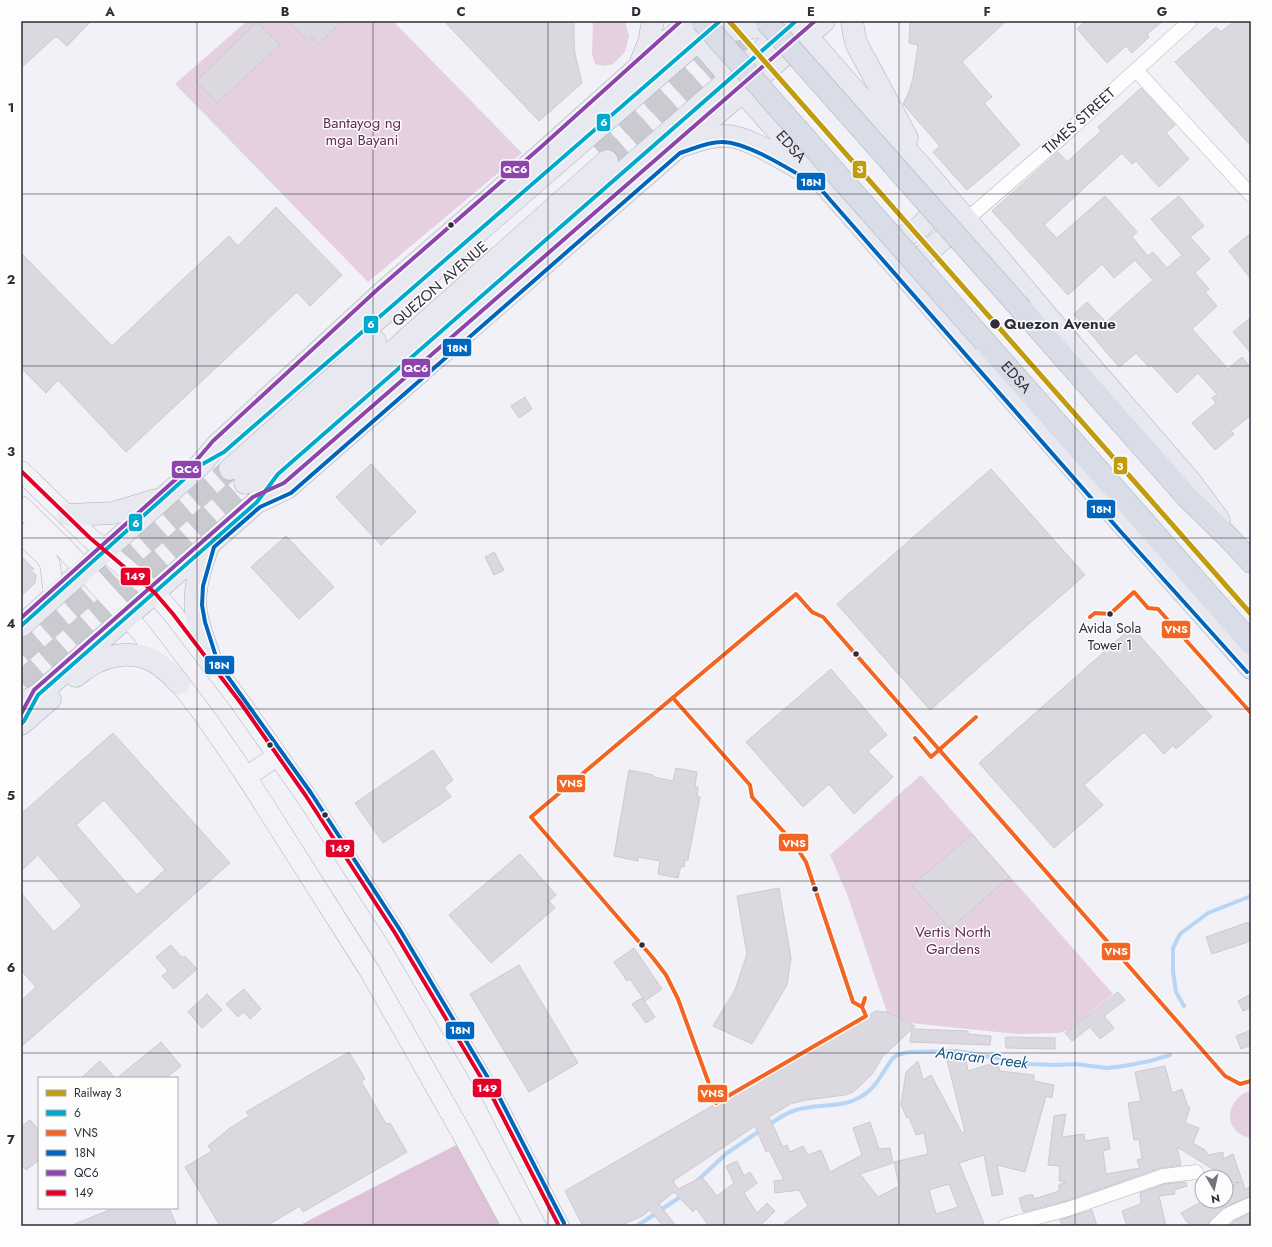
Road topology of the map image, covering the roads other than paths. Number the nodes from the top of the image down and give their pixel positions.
1 (653, 21) edge
2 (824, 21) edge
3 (852, 21) edge
4 (1190, 21) edge
5 (696, 25) edge
6 (791, 28) edge
7 (639, 66) junction
8 (1136, 70) junction
9 (737, 85) junction
10 (677, 148) junction
11 (601, 154) tunnel mouth
12 (914, 160) junction
13 (822, 181) junction
14 (936, 185) junction
15 (1249, 188) edge
16 (966, 220) junction
17 (873, 238) junction
18 (911, 282) junction
19 (199, 466) junction
20 (21, 471) edge
21 (237, 476) tunnel mouth
22 (167, 494) junction
23 (257, 502) junction
24 (21, 506) edge
25 (68, 515) junction
26 (21, 533) edge
27 (1230, 539) junction
28 (209, 544) junction
29 (105, 551) junction
30 (1251, 562) edge
31 (84, 569) junction
32 (155, 593) junction
33 (54, 596) junction
34 (127, 617) junction
35 (21, 626) edge
36 (1251, 643) edge
37 (213, 666) junction
38 (1251, 668) edge
39 (179, 683) junction
40 (26, 711) edge
41 (277, 756) junction
42 (246, 777) junction
43 (1194, 1172) edge
44 (1251, 1204) edge
45 (512, 1226) edge
46 (559, 1226) edge
47 (1005, 1226) edge
48 (1216, 1226) edge

1 - 7 main road
2 - 6 main road
3 - 12 main road
4 - 8 street, TIMES STREET
5 - 6 main road
5 - 7 main road, QUEZON AVENUE
5 - 9 main road, EDSA
5 - 19 main road, QUEZON AVENUE
5 - 36 highway, EDSA, bridge
6 - 9 main road
6 - 12 main road
6 - 27 highway, bridge
7 - 19 main road, QUEZON AVENUE
8 - 15 street
8 - 16 street, TIMES STREET
9 - 10 main road
9 - 13 main road, EDSA
9 - 23 main road
10 - 13 main road
10 - 23 main road
11 - 21 main road, QUEZON AVENUE
12 - 14 main road
13 - 17 main road, EDSA
14 - 16 main road
14 - 17 main road
16 - 18 main road
16 - 27 main road
17 - 18 main road, EDSA
18 - 38 main road, EDSA
19 - 22 main road, QUEZON AVENUE
20 - 25 main road
22 - 25 main road
22 - 29 main road, QUEZON AVENUE
23 - 28 main road
24 - 31 main road
25 - 29 main road
26 - 33 main road
27 - 30 highway
28 - 32 main road
28 - 37 main road
29 - 31 main road, QUEZON AVENUE
29 - 32 main road
31 - 33 main road, QUEZON AVENUE
31 - 34 main road
32 - 34 main road
32 - 37 main road
33 - 35 main road, QUEZON AVENUE
34 - 39 main road
34 - 40 main road
37 - 41 main road
39 - 40 main road
39 - 42 main road
41 - 42 main road
41 - 46 main road
42 - 45 main road
43 - 47 street
44 - 48 street

